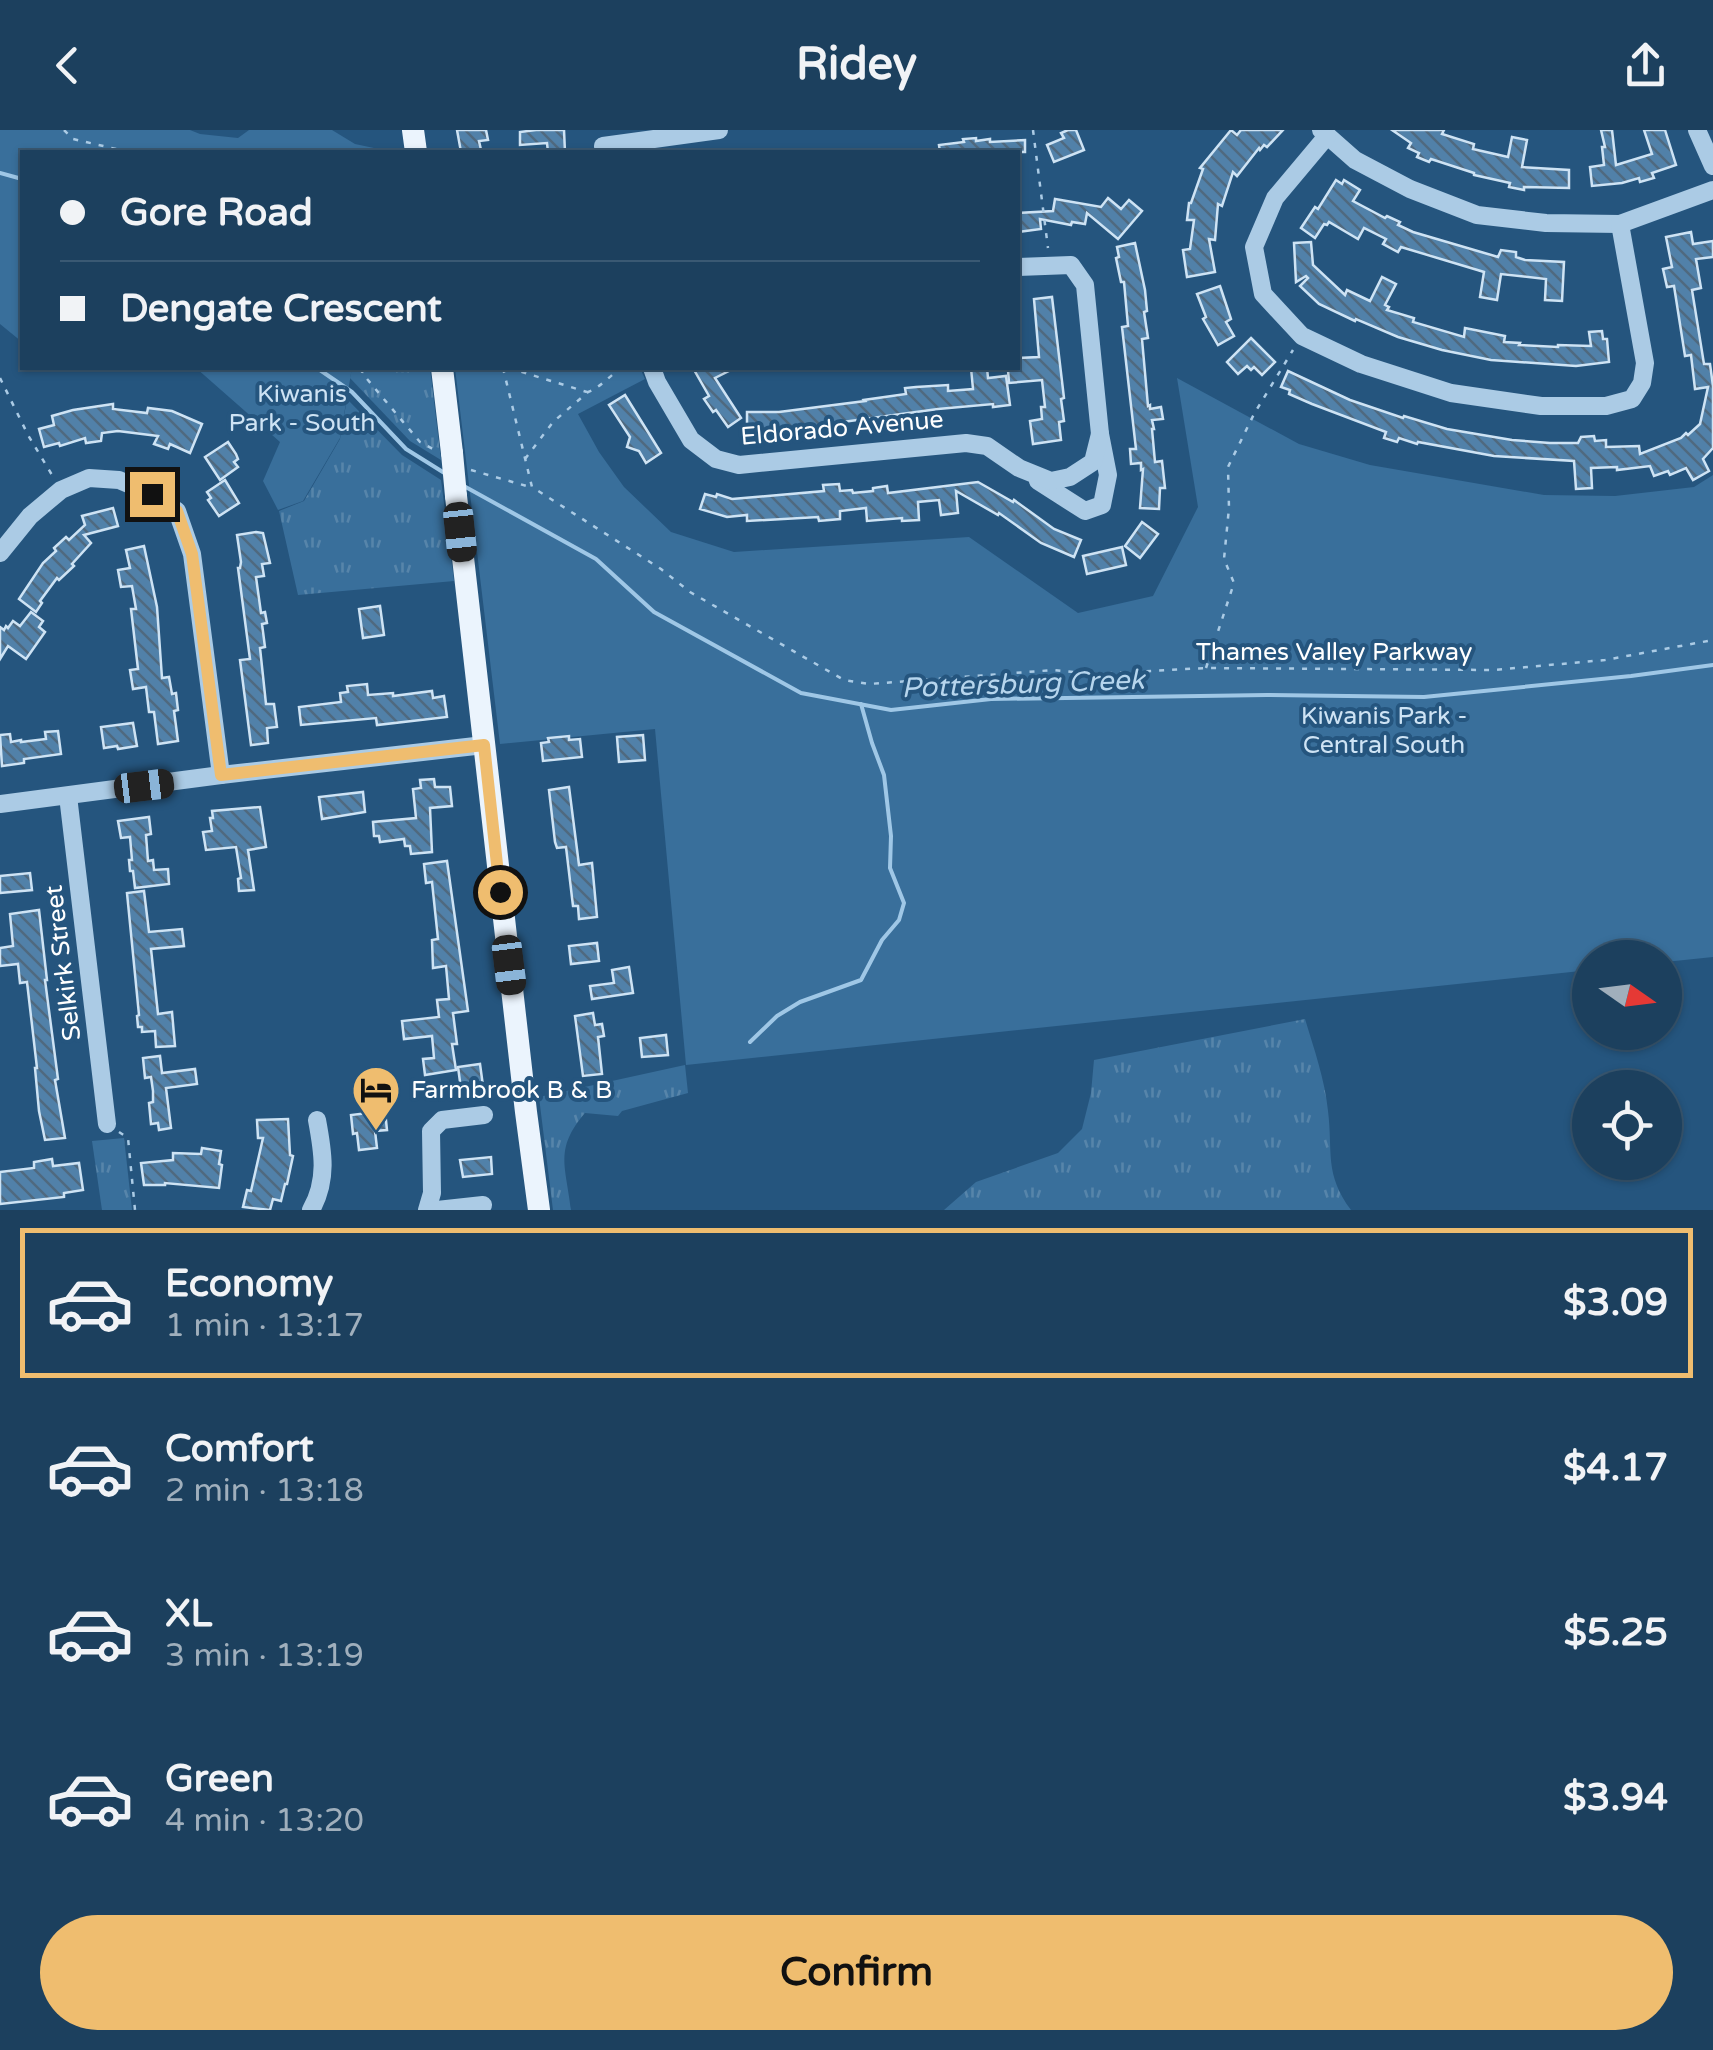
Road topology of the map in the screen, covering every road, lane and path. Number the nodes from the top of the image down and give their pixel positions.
1 (64, 130) edge
2 (719, 130) edge
3 (1033, 130) edge
4 (1697, 130) edge
5 (1324, 133) edge
6 (602, 143) edge
7 (120, 150) edge
8 (1713, 166) edge
9 (1713, 190) edge
10 (1620, 224) junction
11 (1050, 265) junction
12 (1020, 267) edge
13 (1302, 336) junction
14 (442, 370) edge
15 (502, 370) edge
16 (515, 370) edge
17 (620, 370) edge
18 (653, 370) edge
19 (0, 378) edge
20 (588, 392) junction
21 (1100, 434) junction
22 (524, 460) junction
23 (1019, 468) junction
24 (60, 490) junction
25 (0, 553) edge
26 (1713, 640) edge
27 (1206, 668) junction
28 (484, 745) junction
29 (221, 775) junction
30 (68, 796) junction
31 (0, 804) edge
32 (484, 1115) dead end
33 (317, 1120) dead end
34 (108, 1124) dead end
35 (128, 1138) dead end
36 (483, 1205) dead end
37 (135, 1210) edge
38 (312, 1210) edge
39 (426, 1210) edge
40 (437, 1210) edge
41 (539, 1210) edge

1 - 7 path
2 - 6 street
3 - 11 path
4 - 8 street
5 - 10 street
5 - 13 street
9 - 10 street
10 - 13 street
11 - 12 street
11 - 21 street
13 - 27 path
14 - 28 main road, bridge
15 - 22 path, Thames Valley Parkway
16 - 20 path
17 - 20 path
18 - 23 street, Eldorado Avenue
19 - 24 path
20 - 22 path
21 - 23 street, Eldorado Avenue
21 - 23 street, Eldorado Avenue
22 - 27 path, Thames Valley Parkway
24 - 25 street
24 - 29 street
26 - 27 path, Thames Valley Parkway
28 - 29 street
28 - 41 main road
29 - 30 street
30 - 31 street
30 - 34 street, Selkirk Street
32 - 39 street
33 - 38 street
35 - 37 path
36 - 40 street

